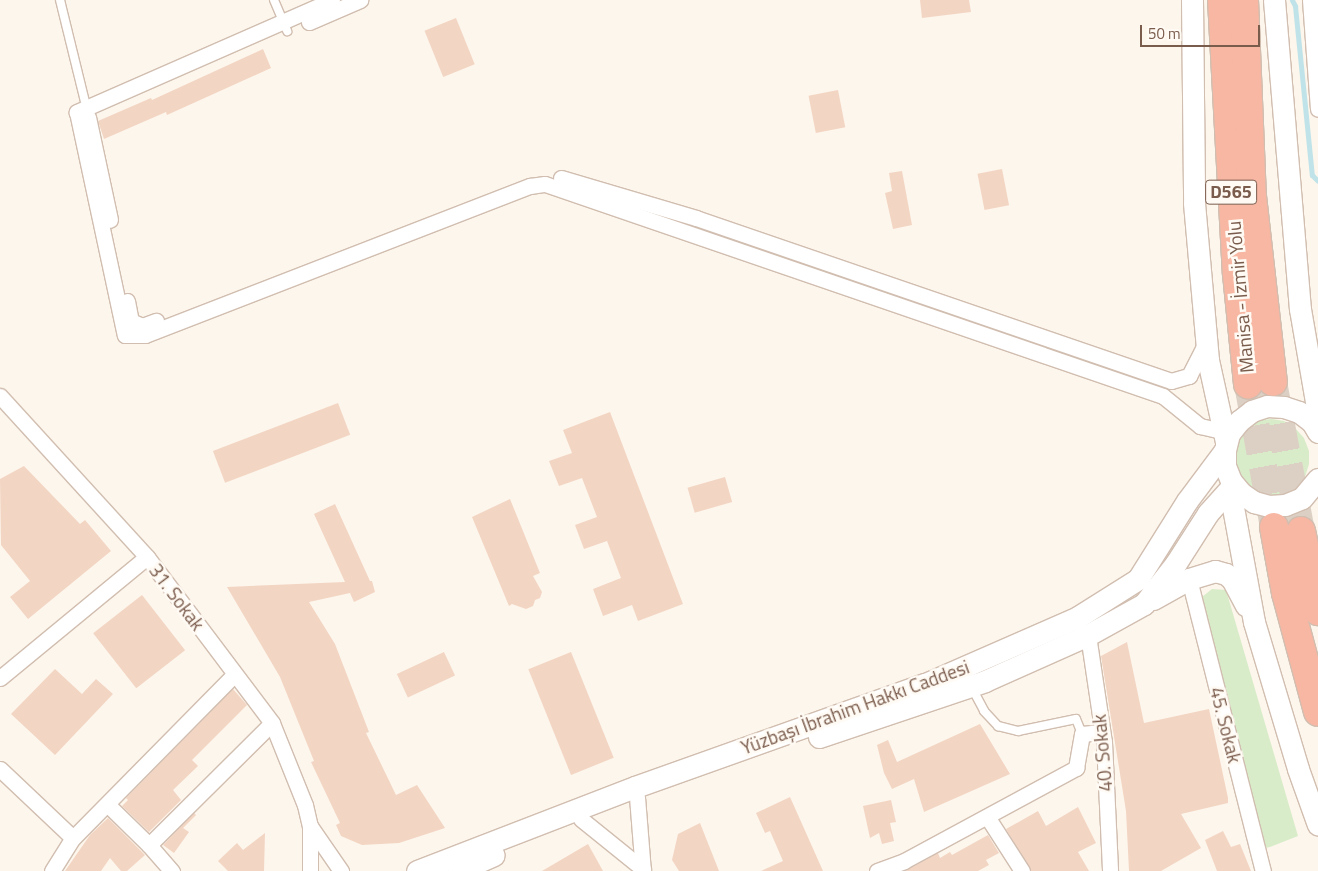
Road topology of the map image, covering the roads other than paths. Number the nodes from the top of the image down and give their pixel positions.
1 (60, 0) edge
2 (274, 0) edge
3 (332, 0) edge
4 (360, 0) edge
5 (1192, 0) edge
6 (1222, 0) edge
7 (1244, 0) edge
8 (1274, 0) edge
9 (1310, 0) edge
10 (285, 26) junction
11 (1318, 109) edge
12 (84, 115) junction
13 (1206, 341) junction
14 (0, 396) edge
15 (1318, 413) edge
16 (1318, 432) edge
17 (1224, 441) junction
18 (1318, 480) edge
19 (1233, 485) junction
20 (1318, 505) edge
21 (1280, 516) junction
22 (1301, 531) tunnel mouth
23 (147, 557) junction
24 (1189, 580) junction
25 (1144, 604) junction
26 (1318, 611) edge
27 (1254, 622) junction
28 (1088, 635) junction
29 (234, 675) junction
30 (0, 678) edge
31 (971, 686) junction
32 (1318, 712) edge
33 (272, 723) junction
34 (1102, 732) junction
35 (1082, 734) junction
36 (0, 769) edge
37 (637, 797) junction
38 (108, 805) junction
39 (988, 818) junction
40 (581, 819) junction
41 (1318, 825) edge
42 (310, 826) junction
43 (73, 838) junction
44 (149, 845) junction
45 (906, 866) edge
46 (643, 870) edge
47 (52, 871) edge
48 (172, 871) edge
49 (310, 871) edge
50 (341, 871) edge
51 (417, 871) edge
52 (458, 871) edge
53 (877, 871) edge
54 (1022, 871) edge
55 (1110, 871) edge
56 (1263, 871) edge

1 - 12 lane
2 - 10 lane
3 - 10 street
4 - 10 street
5 - 13 main road
6 - 7 highway, Manisa - İzmir Yolu / D565
8 - 15 main road
9 - 11 street
10 - 12 street
12 - 13 street
12 - 17 street
13 - 17 main road
14 - 23 street, 31. Sokak
16 - 17 main road, Yüzbaşı İbrahim Hakkı Caddesi
17 - 19 main road
17 - 51 main road, Yüzbaşı İbrahim Hakkı Caddesi
18 - 21 main road
19 - 21 main road
19 - 25 main road, Yüzbaşı İbrahim Hakkı Caddesi
19 - 27 main road
20 - 21 main road
21 - 32 highway
22 - 26 highway
23 - 29 street, 31. Sokak
23 - 30 street
24 - 25 main road
24 - 27 main road
24 - 56 street, 45. Sokak
25 - 28 main road, Yüzbaşı İbrahim Hakkı Caddesi
27 - 41 main road
28 - 31 main road, Yüzbaşı İbrahim Hakkı Caddesi
28 - 34 street, 40. Sokak
29 - 33 street, 31. Sokak
29 - 38 street
31 - 35 lane
31 - 37 main road, Yüzbaşı İbrahim Hakkı Caddesi
33 - 42 street, 31. Sokak
33 - 44 street
34 - 35 street
34 - 55 street, 40. Sokak
35 - 39 street
36 - 43 street
37 - 40 main road, Yüzbaşı İbrahim Hakkı Caddesi
37 - 46 street
38 - 43 street
38 - 44 street
39 - 45 street
39 - 54 street
40 - 46 street
40 - 52 main road, Yüzbaşı İbrahim Hakkı Caddesi
42 - 49 street, 31. Sokak
42 - 50 street, 31. Sokak
43 - 47 street
44 - 48 street
45 - 53 street

